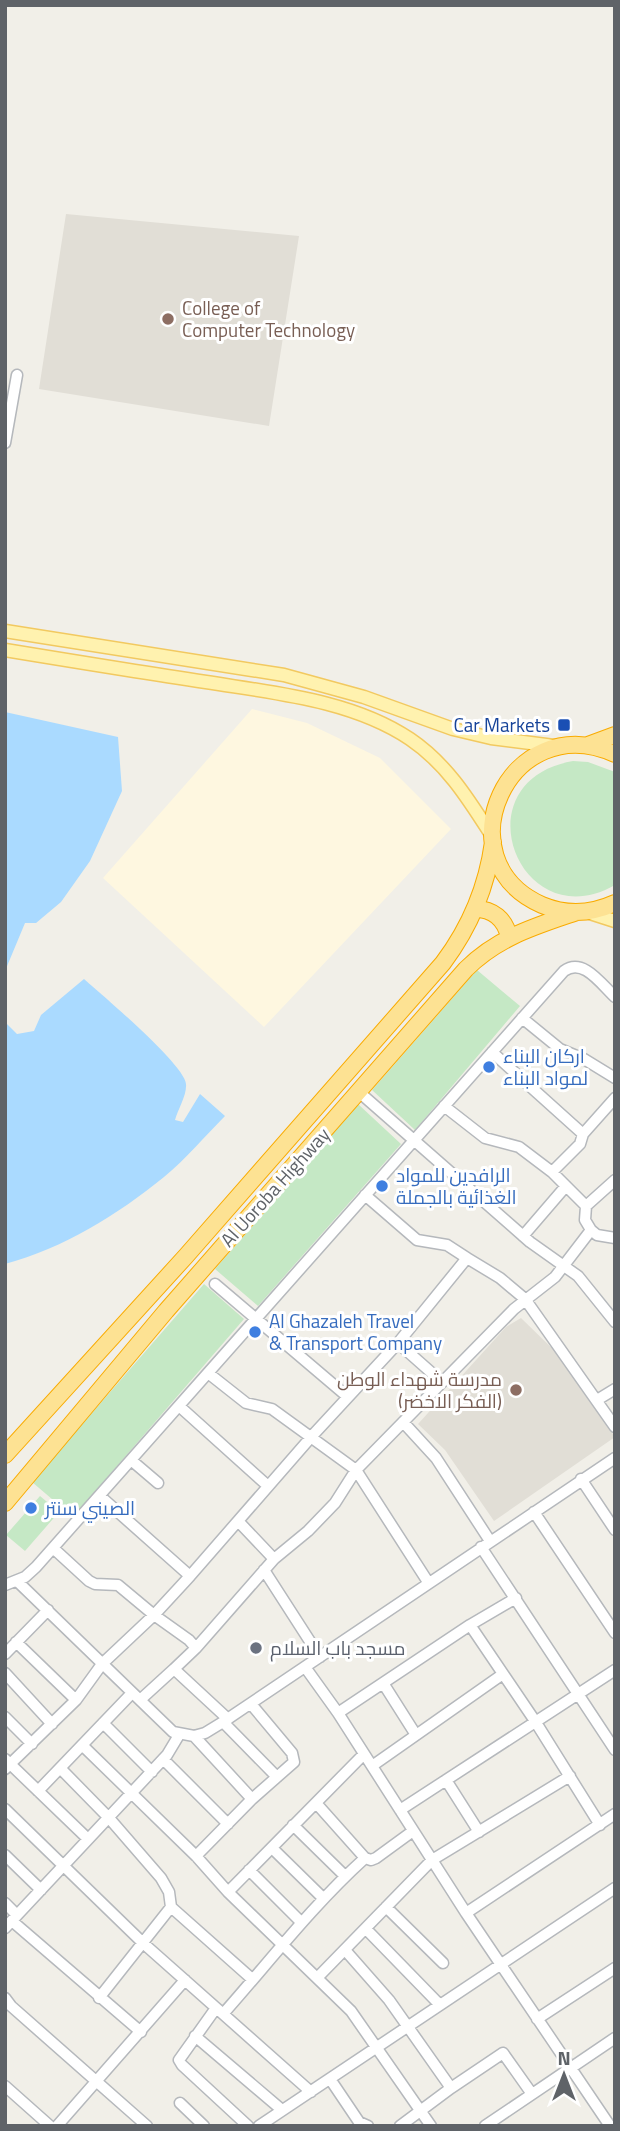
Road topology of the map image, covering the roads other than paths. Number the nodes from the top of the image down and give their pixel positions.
1 (17, 375) dead end
2 (5, 443) edge
3 (5, 631) edge
4 (5, 650) edge
5 (615, 734) edge
6 (587, 745) junction
7 (558, 746) junction
8 (615, 754) edge
9 (493, 839) junction
10 (615, 903) edge
11 (475, 909) junction
12 (582, 912) junction
13 (615, 920) edge
14 (509, 937) junction
15 (615, 997) edge
16 (522, 1018) junction
17 (492, 1052) junction
18 (615, 1078) edge
19 (359, 1092) junction
20 (615, 1098) edge
21 (444, 1106) junction
22 (583, 1134) junction
23 (413, 1141) junction
24 (552, 1172) junction
25 (615, 1180) edge
26 (566, 1186) junction
27 (365, 1195) junction
28 (586, 1206) junction
29 (591, 1230) junction
30 (523, 1236) junction
31 (615, 1238) edge
32 (467, 1258) junction
33 (564, 1265) junction
34 (215, 1284) dead end
35 (525, 1299) junction
36 (256, 1319) junction
37 (615, 1322) edge
38 (398, 1343) junction
39 (208, 1373) junction
40 (442, 1382) junction
41 (615, 1389) edge
42 (348, 1397) junction
43 (597, 1400) junction
44 (179, 1406) junction
45 (404, 1422) junction
46 (615, 1427) edge
47 (312, 1436) junction
48 (5, 1455) edge
49 (615, 1458) edge
50 (131, 1460) junction
51 (356, 1470) junction
52 (581, 1479) junction
53 (158, 1483) dead end
54 (268, 1486) junction
55 (100, 1496) junction
56 (5, 1503) edge
57 (534, 1512) junction
58 (238, 1521) junction
59 (615, 1530) edge
60 (486, 1544) junction
61 (53, 1548) junction
62 (274, 1559) junction
63 (264, 1570) junction
64 (190, 1576) junction
65 (17, 1581) junction
66 (428, 1582) junction
67 (5, 1585) edge
68 (516, 1598) junction
69 (47, 1609) junction
70 (154, 1615) junction
71 (470, 1625) junction
72 (615, 1633) edge
73 (16, 1642) junction
74 (196, 1648) junction
75 (5, 1654) edge
76 (320, 1657) junction
77 (102, 1664) junction
78 (305, 1667) junction
79 (174, 1670) junction
80 (615, 1670) edge
81 (5, 1674) edge
82 (503, 1674) junction
83 (383, 1683) junction
84 (579, 1693) junction
85 (136, 1697) junction
86 (76, 1700) junction
87 (251, 1704) junction
88 (338, 1713) junction
89 (5, 1717) edge
90 (226, 1721) junction
91 (535, 1721) junction
92 (103, 1723) junction
93 (52, 1724) junction
94 (179, 1735) junction
95 (416, 1735) junction
96 (194, 1736) junction
97 (32, 1744) junction
98 (82, 1745) junction
99 (615, 1749) edge
100 (364, 1754) junction
101 (163, 1759) junction
102 (7, 1764) edge
103 (372, 1766) junction
104 (60, 1768) junction
105 (152, 1772) junction
106 (569, 1776) junction
107 (277, 1777) junction
108 (446, 1780) junction
109 (38, 1791) junction
110 (131, 1794) junction
111 (252, 1799) junction
112 (316, 1803) junction
113 (400, 1810) junction
114 (615, 1814) edge
115 (8, 1816) edge
116 (109, 1818) junction
117 (228, 1824) junction
118 (293, 1825) junction
119 (600, 1825) junction
120 (413, 1830) junction
121 (479, 1832) junction
122 (88, 1839) junction
123 (272, 1848) junction
124 (5, 1855) edge
125 (197, 1856) junction
126 (365, 1858) junction
127 (432, 1860) junction
128 (63, 1866) junction
129 (249, 1870) junction
130 (345, 1876) junction
131 (615, 1888) edge
132 (41, 1889) junction
133 (228, 1892) junction
134 (323, 1898) junction
135 (5, 1903) edge
136 (171, 1907) junction
137 (386, 1907) junction
138 (466, 1913) junction
139 (11, 1921) edge
140 (300, 1922) junction
141 (366, 1929) junction
142 (143, 1942) junction
143 (282, 1943) junction
144 (345, 1950) junction
145 (443, 1963) dead end
146 (499, 1964) junction
147 (615, 1968) edge
148 (317, 1978) junction
149 (252, 1979) junction
150 (185, 1980) junction
151 (99, 1998) junction
152 (7, 2002) edge
153 (439, 2004) junction
154 (220, 2011) junction
155 (537, 2019) junction
156 (407, 2025) junction
157 (141, 2032) junction
158 (195, 2036) junction
159 (615, 2038) edge
160 (375, 2046) junction
161 (570, 2067) junction
162 (330, 2079) junction
163 (96, 2081) junction
164 (5, 2086) edge
165 (451, 2088) junction
166 (311, 2092) junction
167 (532, 2094) junction
168 (180, 2103) dead end
169 (282, 2110) junction
170 (421, 2110) junction
171 (360, 2125) edge
172 (50, 2126) edge
173 (57, 2126) edge
174 (147, 2126) edge
175 (204, 2126) edge
176 (248, 2126) edge
177 (259, 2126) edge
178 (401, 2126) edge
179 (431, 2126) edge
180 (485, 2126) edge
181 (610, 2126) edge

1 - 2 street
3 - 7 main road
4 - 9 main road
5 - 6 highway
6 - 7 highway
6 - 8 highway
7 - 9 highway, Al Uoroba Highway
9 - 11 highway, Al Uoroba Highway
9 - 12 highway
10 - 12 highway, Al Uoroba Highway
11 - 14 highway
11 - 48 highway, Al Uoroba Highway
12 - 13 main road
12 - 14 highway, Al Uoroba Highway
14 - 19 highway, Al Uoroba Highway
15 - 16 street
16 - 17 street
16 - 18 street
17 - 21 street
17 - 22 street
19 - 23 street
19 - 56 highway, Al Uoroba Highway
20 - 22 street
21 - 23 street
21 - 24 street
22 - 24 street
23 - 27 street
23 - 30 street
24 - 26 street
25 - 28 street
26 - 28 street
26 - 30 street
27 - 32 street
27 - 36 street
28 - 29 street
29 - 31 street
29 - 33 street
30 - 33 street
32 - 35 street
32 - 38 street
33 - 35 street
33 - 37 street
34 - 36 street
35 - 40 street
35 - 43 street
36 - 39 street
36 - 42 street
38 - 40 street
38 - 42 street
39 - 44 street
39 - 47 street
40 - 45 street
41 - 43 street
42 - 47 street
43 - 46 street
44 - 50 street
44 - 54 street
45 - 51 street
45 - 60 street
47 - 51 street
47 - 54 street
49 - 52 street
50 - 53 street
50 - 55 street
51 - 62 street
51 - 66 street
52 - 57 street
52 - 59 street
54 - 58 street
55 - 61 street
55 - 64 street
57 - 60 street
57 - 72 street
58 - 62 street
58 - 64 street
60 - 66 street
60 - 68 street
61 - 65 street
61 - 70 street
62 - 63 street
63 - 74 street
63 - 76 street
64 - 70 street
65 - 67 street
65 - 69 street
66 - 76 street
68 - 71 street
68 - 84 street
69 - 73 street
69 - 77 street
70 - 74 street
70 - 77 street
71 - 82 street
71 - 83 street
73 - 75 street
73 - 86 street
74 - 79 street
76 - 78 street
77 - 85 street
77 - 86 street
78 - 87 street
78 - 88 street
79 - 85 street
79 - 90 street
80 - 84 street
81 - 93 street
82 - 91 street
82 - 95 street
83 - 88 street
83 - 95 street
84 - 91 street
84 - 99 street
85 - 92 street
85 - 94 street
86 - 93 street
87 - 90 street
87 - 107 street
88 - 100 street
89 - 97 street
90 - 96 street
90 - 107 street
91 - 106 street
91 - 108 street
92 - 98 street
92 - 105 street
93 - 97 street
94 - 96 street
94 - 101 street
95 - 103 street
96 - 111 street
97 - 102 street
98 - 104 street
98 - 110 street
100 - 103 street
100 - 112 street
101 - 105 street
101 - 117 street
102 - 109 street
103 - 113 street
104 - 109 street
104 - 116 street
105 - 110 street
106 - 119 street
106 - 121 street
107 - 111 street
108 - 113 street
108 - 121 street
109 - 122 street
110 - 116 street
110 - 125 street
111 - 117 street
112 - 118 street
112 - 126 street
113 - 120 street
114 - 119 street
115 - 128 street
116 - 122 street
116 - 136 street
117 - 125 street
118 - 123 street
118 - 130 street
119 - 138 street
120 - 126 street
120 - 127 street
121 - 127 street
122 - 128 street
123 - 129 street
123 - 134 street
124 - 132 street
125 - 133 street
126 - 130 street
127 - 137 street
127 - 138 street
128 - 132 street
128 - 142 street
129 - 133 street
129 - 140 street
130 - 134 street
131 - 146 street
132 - 139 street
133 - 143 street
134 - 140 street
135 - 139 street
136 - 142 street
136 - 149 street
137 - 141 street
137 - 145 street
138 - 146 street
139 - 151 street
140 - 143 street
141 - 144 street
141 - 153 street
142 - 150 street
142 - 151 street
143 - 148 street
143 - 149 street
144 - 148 street
144 - 156 street
146 - 153 street
146 - 155 street
147 - 155 street
148 - 160 street
149 - 154 street
150 - 154 street
150 - 157 street
151 - 157 street
152 - 163 street
153 - 156 street
154 - 158 street
154 - 166 street
155 - 161 street
156 - 160 street
156 - 165 street
157 - 163 street
158 - 169 street
158 - 176 street
159 - 161 street
160 - 162 street
160 - 170 street
161 - 167 street
161 - 181 street
162 - 166 street
162 - 171 street
163 - 173 street
163 - 174 street
164 - 172 street
165 - 167 street
165 - 170 street
166 - 169 street
167 - 180 street
168 - 175 street
169 - 177 street
170 - 178 street
170 - 179 street

